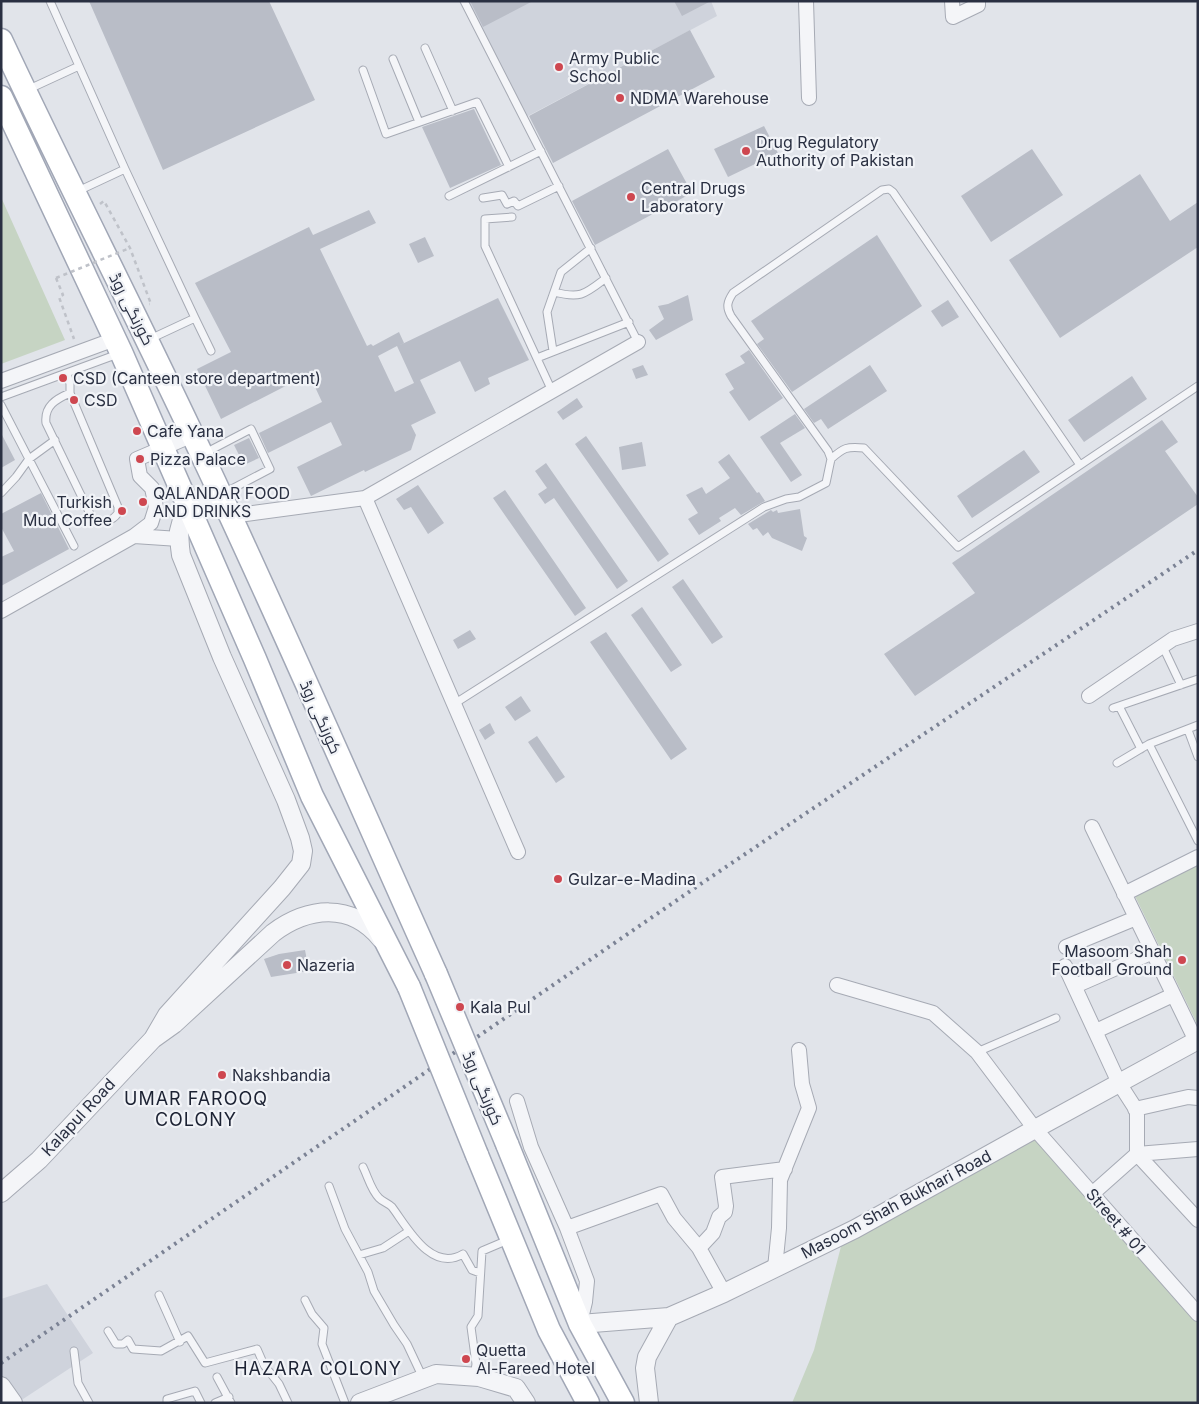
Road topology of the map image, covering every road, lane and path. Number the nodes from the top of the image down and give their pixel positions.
1 (50, 1) edge
2 (464, 1) edge
3 (806, 1) edge
4 (952, 1) edge
5 (978, 1) edge
6 (1, 40) edge
7 (425, 48) dead end
8 (393, 59) dead end
9 (79, 66) junction
10 (363, 70) dead end
11 (25, 91) junction
12 (1, 97) edge
13 (809, 98) dead end
14 (453, 111) junction
15 (419, 122) junction
16 (541, 151) junction
17 (509, 167) junction
18 (125, 169) junction
19 (559, 186) junction
20 (73, 194) junction
21 (449, 196) dead end
22 (483, 198) dead end
23 (104, 201) dead end
24 (512, 217) dead end
25 (130, 248) junction
26 (591, 248) junction
27 (606, 278) junction
28 (554, 292) junction
29 (150, 304) dead end
30 (195, 318) junction
31 (628, 322) junction
32 (74, 339) dead end
33 (148, 340) junction
34 (638, 342) joint
35 (118, 346) junction
36 (211, 351) dead end
37 (553, 352) junction
38 (537, 358) junction
39 (66, 373) junction
40 (1, 381) edge
41 (1198, 386) edge
42 (552, 391) junction
43 (70, 393) junction
44 (1, 397) edge
45 (1, 405) edge
46 (55, 440) junction
47 (197, 444) junction
48 (163, 448) junction
49 (29, 459) junction
50 (831, 459) junction
51 (1080, 465) junction
52 (1, 493) edge
53 (221, 494) junction
54 (365, 498) junction
55 (190, 510) junction
56 (231, 516) junction
57 (134, 536) junction
58 (179, 539) junction
59 (74, 546) dead end
60 (1, 611) edge
61 (1198, 631) edge
62 (1163, 647) junction
63 (1198, 679) edge
64 (1181, 685) junction
65 (1089, 696) dead end
66 (454, 704) junction
67 (1198, 725) edge
68 (1188, 730) junction
69 (1149, 744) junction
70 (1141, 749) junction
71 (1198, 758) edge
72 (1117, 763) dead end
73 (1092, 827) dead end
74 (1198, 841) edge
75 (518, 852) dead end
76 (1198, 857) edge
77 (1124, 894) junction
78 (1136, 918) junction
79 (1066, 948) dead end
80 (1153, 952) junction
81 (392, 953) junction
82 (1065, 966) dead end
83 (837, 985) dead end
84 (1075, 986) junction
85 (1174, 995) junction
86 (1056, 1018) dead end
87 (1096, 1031) junction
88 (153, 1039) junction
89 (1197, 1041) edge
90 (799, 1050) dead end
91 (977, 1052) junction
92 (1119, 1083) junction
93 (1198, 1098) edge
94 (517, 1101) dead end
95 (1135, 1109) junction
96 (1035, 1129) junction
97 (1198, 1149) edge
98 (1137, 1154) junction
99 (363, 1167) dead end
100 (785, 1169) junction
101 (329, 1186) dead end
102 (1, 1193) edge
103 (1092, 1194) junction
104 (1198, 1220) edge
105 (567, 1228) junction
106 (409, 1231) junction
107 (511, 1238) junction
108 (699, 1248) junction
109 (359, 1256) junction
110 (775, 1268) junction
111 (480, 1273) junction
112 (724, 1293) junction
113 (159, 1295) dead end
114 (305, 1300) dead end
115 (1198, 1314) edge
116 (669, 1317) junction
117 (580, 1324) junction
118 (108, 1331) dead end
119 (180, 1342) junction
120 (74, 1351) dead end
121 (217, 1377) dead end
122 (474, 1377) junction
123 (423, 1379) junction
124 (1, 1386) edge
125 (230, 1400) edge
126 (13, 1403) edge
127 (89, 1403) edge
128 (167, 1403) edge
129 (201, 1403) edge
130 (215, 1403) edge
131 (288, 1403) edge
132 (345, 1403) edge
133 (360, 1403) edge
134 (526, 1403) edge
135 (588, 1403) edge
136 (623, 1403) edge
137 (649, 1403) edge

1 - 9 lane
2 - 16 lane
3 - 13 street
4 - 5 street
6 - 11 main road, کورنگی روڈ
7 - 14 lane
8 - 15 lane
9 - 11 lane
9 - 18 lane
10 - 15 lane
11 - 20 main road, کورنگی روڈ
12 - 35 main road, کورنگی روڈ
14 - 15 lane
14 - 17 lane
16 - 17 lane
16 - 19 lane
17 - 21 lane
18 - 20 lane
18 - 30 lane
19 - 22 lane
19 - 26 lane
20 - 33 main road, کورنگی روڈ
23 - 25 path
24 - 38 lane
25 - 29 path
25 - 32 path, bridge
26 - 27 lane
26 - 28 lane
27 - 28 lane
27 - 31 lane
28 - 37 lane
30 - 33 lane
30 - 36 lane
31 - 34 lane
31 - 37 lane
33 - 47 main road, کورنگی روڈ
34 - 42 street
35 - 39 lane
35 - 40 street
35 - 48 main road, کورنگی روڈ
37 - 38 lane
38 - 42 lane
39 - 43 lane
39 - 44 lane
41 - 51 lane
42 - 54 street
43 - 46 lane
43 - 46 lane
45 - 49 lane
46 - 49 lane
47 - 48 street
47 - 53 main road, کورنگی روڈ
47 - 53 lane
48 - 55 main road, کورنگی روڈ
48 - 57 street
49 - 52 lane
49 - 59 lane
50 - 51 lane
50 - 51 lane
50 - 66 lane
53 - 55 street
53 - 56 main road, کورنگی روڈ
54 - 56 street
54 - 66 street
55 - 58 street
55 - 81 main road, کورنگی روڈ
56 - 117 main road, کورنگی روڈ, bridge
57 - 58 street
57 - 60 street
58 - 88 street
61 - 62 street
62 - 64 lane
62 - 65 street
63 - 64 lane
64 - 70 lane
66 - 75 street
67 - 68 lane
68 - 69 lane
68 - 71 lane
69 - 70 lane
69 - 74 lane
70 - 72 lane
73 - 77 street
76 - 77 street
77 - 78 street
78 - 79 street
78 - 80 street
80 - 84 street
80 - 85 street
81 - 88 street
81 - 107 main road, کورنگی روڈ, bridge
82 - 84 street
83 - 91 street, Street # 01
84 - 87 street
85 - 87 street
85 - 89 street
86 - 91 lane
87 - 92 street
88 - 102 street, Kalapul Road
89 - 92 street, Masoom Shah Bukhari Road
90 - 100 street
91 - 96 street, Street # 01
92 - 95 street
92 - 96 street, Masoom Shah Bukhari Road
93 - 95 street
94 - 105 street
95 - 98 street
96 - 103 street, Street # 01
96 - 110 street, Masoom Shah Bukhari Road
97 - 98 street
98 - 103 street
98 - 104 street
99 - 106 lane
100 - 108 street
100 - 110 street
101 - 109 lane
103 - 115 street, Street # 01
105 - 108 street
105 - 117 street
106 - 109 lane
106 - 111 lane
107 - 111 lane
107 - 135 main road, کورنگی روڈ
108 - 112 street
109 - 123 lane
110 - 112 street, Masoom Shah Bukhari Road
111 - 122 lane
112 - 116 street, Masoom Shah Bukhari Road
113 - 119 lane
114 - 132 lane
116 - 117 street, Masoom Shah Bukhari Road
116 - 137 street
117 - 136 main road, کورنگی روڈ
118 - 119 lane
119 - 131 lane
120 - 127 lane
121 - 125 lane
122 - 123 street
122 - 134 street
123 - 133 street
124 - 126 street
125 - 130 lane
128 - 129 lane

